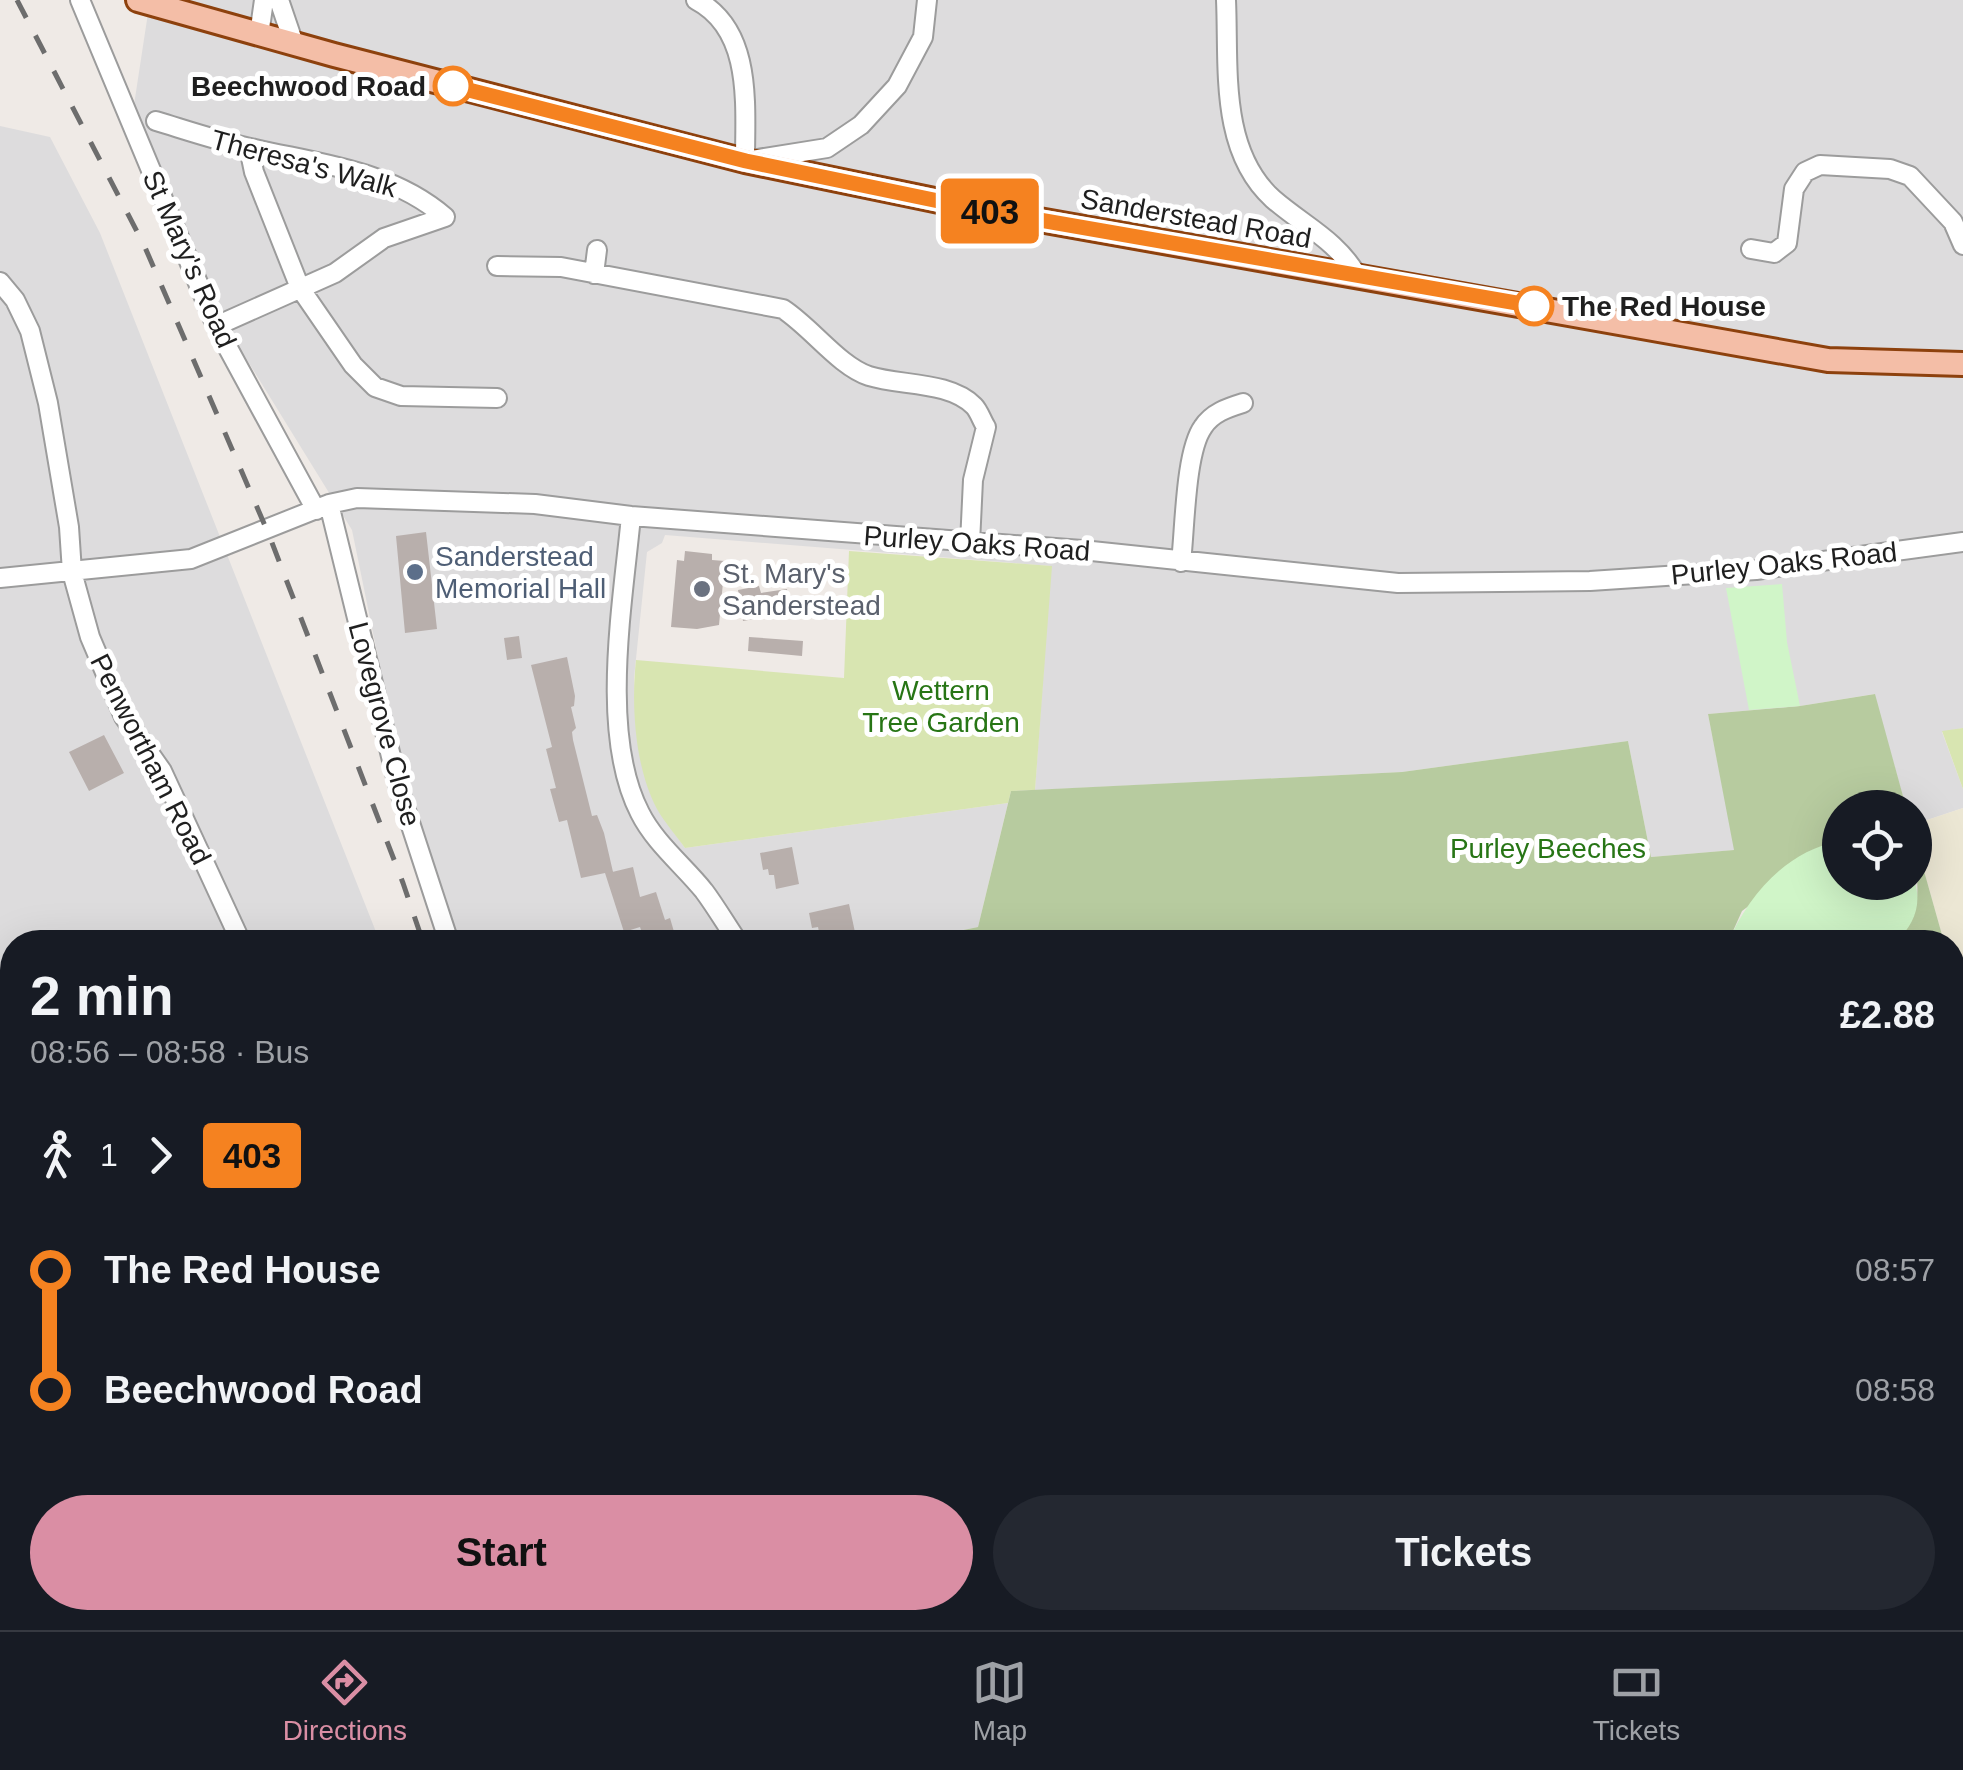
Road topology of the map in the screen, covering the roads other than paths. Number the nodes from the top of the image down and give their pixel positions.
1 (80, 0) edge
2 (138, 0) edge
3 (264, 0) edge
4 (279, 0) edge
5 (696, 0) edge
6 (926, 0) edge
7 (1226, 0) edge
8 (259, 35) junction
9 (294, 44) junction
10 (156, 121) dead end
11 (249, 148) junction
12 (746, 161) junction
13 (1963, 244) edge
14 (1751, 249) dead end
15 (597, 250) dead end
16 (497, 266) dead end
17 (594, 274) junction
18 (1358, 277) junction
19 (0, 282) edge
20 (300, 288) junction
21 (216, 326) junction
22 (1963, 364) edge
23 (497, 398) dead end
24 (1243, 403) dead end
25 (323, 507) junction
26 (631, 516) junction
27 (1963, 542) edge
28 (970, 543) junction
29 (1181, 562) junction
30 (72, 572) junction
31 (0, 578) edge
32 (235, 930) edge
33 (445, 930) edge
34 (730, 930) edge

1 - 21 street, St Mary's Road
2 - 8 main road, Sanderstead Road
3 - 8 street
4 - 9 street
5 - 12 street
6 - 12 street
7 - 18 street
8 - 9 main road, Sanderstead Road
9 - 12 main road, Sanderstead Road
10 - 11 street, Theresa's Walk
11 - 20 street
11 - 20 street, Theresa's Walk
12 - 18 main road, Sanderstead Road
13 - 14 street
15 - 17 street
16 - 17 street
17 - 28 street
18 - 22 main road, Sanderstead Road
19 - 30 street, Penwortham Road
20 - 21 street
20 - 23 street
21 - 25 street, St Mary's Road
24 - 29 street
25 - 26 street, Purley Oaks Road
25 - 30 street, Purley Oaks Road
25 - 33 street, Lovegrove Close
26 - 28 street, Purley Oaks Road
26 - 34 street
27 - 29 street, Purley Oaks Road
28 - 29 street, Purley Oaks Road
30 - 31 street, Purley Oaks Road
30 - 32 street, Penwortham Road

